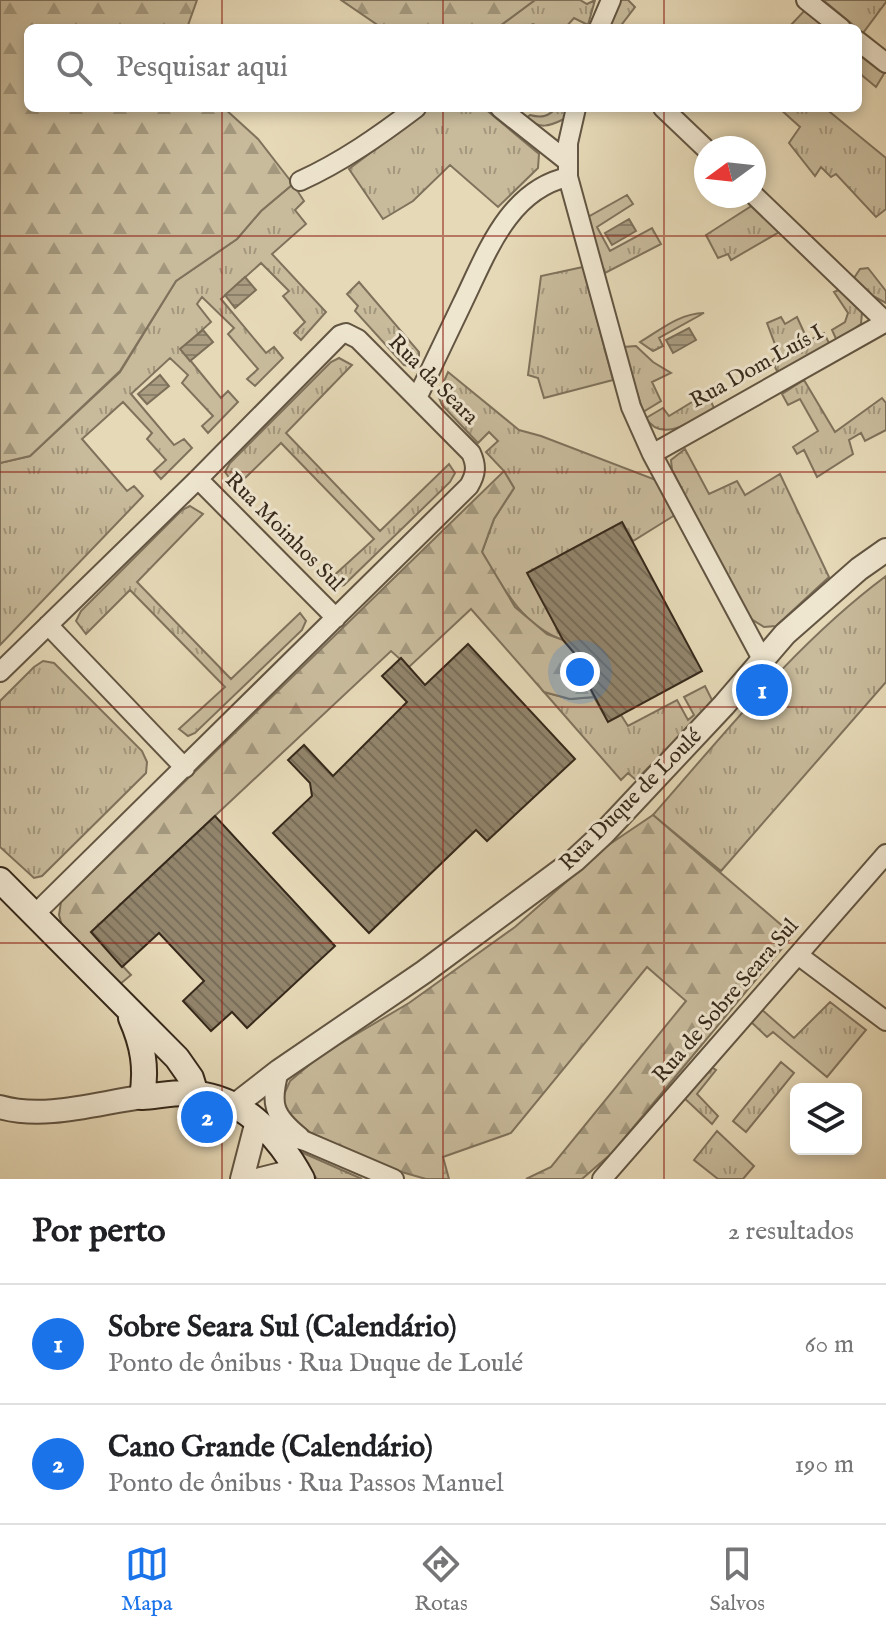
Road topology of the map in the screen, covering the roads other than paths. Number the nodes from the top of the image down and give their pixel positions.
1 (611, 0) edge
2 (806, 0) edge
3 (601, 24) edge
4 (836, 24) edge
5 (862, 44) edge
6 (886, 63) edge
7 (410, 112) edge
8 (505, 112) edge
9 (575, 112) edge
10 (667, 112) edge
11 (694, 138) edge
12 (547, 145) junction
13 (568, 169) junction
14 (300, 181) dead end
15 (543, 186) junction
16 (766, 207) edge
17 (886, 322) edge
18 (417, 398) junction
19 (652, 454) junction
20 (198, 479) junction
21 (886, 550) edge
22 (336, 618) junction
23 (48, 625) junction
24 (762, 659) junction
25 (0, 672) edge
26 (185, 768) junction
27 (886, 854) edge
28 (0, 880) edge
29 (35, 914) junction
30 (798, 955) junction
31 (129, 1012) junction
32 (886, 1021) edge
33 (279, 1071) junction
34 (196, 1094) junction
35 (142, 1097) junction
36 (234, 1106) junction
37 (0, 1107) edge
38 (263, 1125) junction
39 (305, 1141) junction
40 (300, 1175) edge
41 (242, 1179) edge
42 (261, 1179) edge
43 (394, 1179) edge
44 (602, 1179) edge

1 - 3 street
2 - 4 street
5 - 6 street
7 - 14 street
8 - 12 street
9 - 13 street
10 - 11 street
12 - 13 street
12 - 15 street
13 - 15 street
13 - 19 street
15 - 18 street
16 - 17 street
17 - 19 street, Rua Dom Luís I
18 - 20 street, Rua da Seara
18 - 22 street, Rua da Seara
19 - 24 street
20 - 22 street, Rua Moinhos Sul
20 - 23 street, Rua da Seara
21 - 24 street, Rua Duque de Loulé
22 - 26 street, Rua da Seara
23 - 25 street, Rua da Seara
23 - 26 street
24 - 33 street, Rua Duque de Loulé
26 - 29 street, Rua da Seara
27 - 30 street, Rua de Sobre Seara Sul
28 - 29 main road
29 - 31 main road
30 - 32 street
30 - 44 street, Rua de Sobre Seara Sul
31 - 34 main road
31 - 35 main road
33 - 36 street, Rua Duque de Loulé
33 - 39 street
34 - 35 main road
34 - 36 main road
35 - 37 street
36 - 38 main road
38 - 39 street
38 - 40 main road
38 - 41 street
39 - 43 street
40 - 42 street

